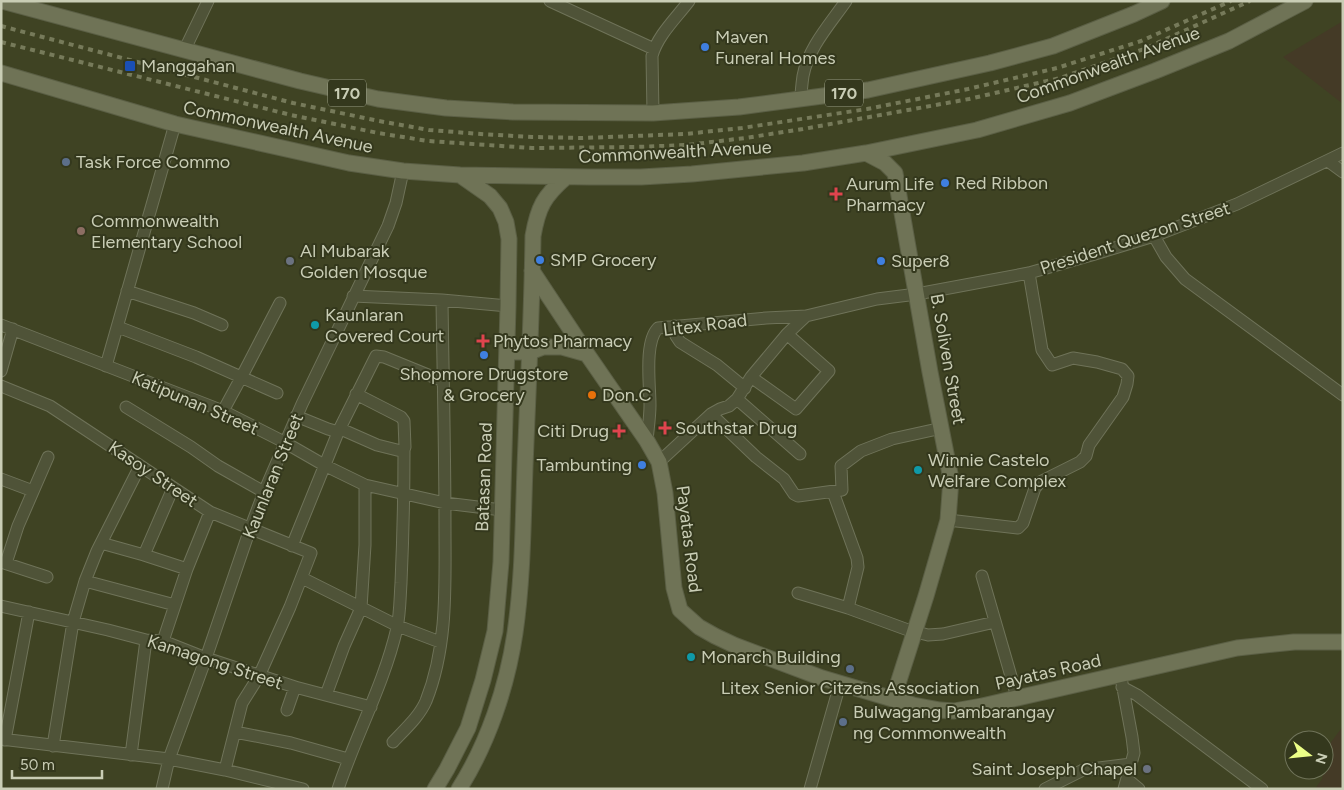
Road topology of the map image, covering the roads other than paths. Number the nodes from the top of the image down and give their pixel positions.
1 (2, 1) edge
2 (208, 1) edge
3 (550, 1) edge
4 (578, 1) edge
5 (689, 1) edge
6 (846, 1) edge
7 (1162, 1) edge
8 (1305, 1) edge
9 (570, 10) junction
10 (654, 49) junction
11 (184, 51) junction
12 (1, 73) edge
13 (801, 99) junction
14 (653, 113) junction
15 (175, 124) junction
16 (866, 153) junction
17 (1343, 153) edge
18 (1328, 161) junction
19 (402, 171) junction
20 (1343, 172) edge
21 (460, 175) junction
22 (566, 177) junction
23 (1154, 236) junction
24 (532, 271) junction
25 (1029, 273) junction
26 (127, 291) junction
27 (917, 294) junction
28 (353, 296) junction
29 (442, 300) junction
30 (280, 302) dead end
31 (508, 306) junction
32 (806, 316) junction
33 (1, 325) edge
34 (222, 326) dead end
35 (674, 326) junction
36 (118, 327) junction
37 (13, 329) junction
38 (787, 334) junction
39 (507, 352) junction
40 (530, 352) junction
41 (587, 354) junction
42 (106, 366) junction
43 (1, 372) edge
44 (242, 376) junction
45 (751, 377) junction
46 (443, 381) junction
47 (1, 386) edge
48 (744, 388) junction
49 (277, 393) dead end
50 (356, 394) junction
51 (1343, 395) edge
52 (737, 399) junction
53 (126, 407) dead end
54 (223, 410) junction
55 (711, 414) junction
56 (296, 416) junction
57 (942, 428) junction
58 (339, 430) junction
59 (647, 441) junction
60 (284, 442) junction
61 (404, 450) junction
62 (800, 454) dead end
63 (48, 457) dead end
64 (659, 462) junction
65 (140, 466) junction
66 (324, 466) junction
67 (1, 479) edge
68 (365, 485) junction
69 (173, 488) junction
70 (33, 491) junction
71 (264, 492) junction
72 (833, 492) junction
73 (404, 494) junction
74 (445, 503) junction
75 (502, 510) junction
76 (210, 512) junction
77 (948, 520) junction
78 (250, 529) junction
79 (101, 543) junction
80 (292, 546) junction
81 (144, 555) junction
82 (4, 563) edge
83 (187, 569) junction
84 (982, 576) dead end
85 (48, 578) dead end
86 (302, 578) junction
87 (85, 581) junction
88 (798, 594) dead end
89 (175, 605) junction
90 (1, 606) edge
91 (361, 608) junction
92 (848, 608) junction
93 (29, 612) junction
94 (73, 622) junction
95 (995, 622) junction
96 (398, 626) junction
97 (914, 632) junction
98 (146, 640) junction
99 (163, 641) junction
100 (440, 642) junction
101 (1343, 642) edge
102 (206, 658) junction
103 (259, 676) junction
104 (1121, 681) junction
105 (840, 684) junction
106 (295, 687) junction
107 (326, 695) junction
108 (1017, 697) junction
109 (893, 699) junction
110 (370, 707) junction
111 (287, 710) dead end
112 (235, 732) junction
113 (3, 739) edge
114 (393, 742) dead end
115 (53, 746) junction
116 (131, 754) junction
117 (169, 759) junction
118 (348, 759) junction
119 (1131, 764) junction
120 (225, 770) junction
121 (1126, 784) edge
122 (162, 789) edge
123 (303, 789) edge
124 (338, 789) edge
125 (434, 789) edge
126 (459, 789) edge
127 (810, 789) edge
128 (1045, 789) edge
129 (1139, 789) edge
130 (1262, 789) edge

1 - 11 main road, Commonwealth Avenue / 170
2 - 11 street
3 - 9 street
4 - 9 street
5 - 10 street
6 - 13 street
7 - 13 main road, Commonwealth Avenue / 170
8 - 16 main road, Commonwealth Avenue
9 - 10 street
10 - 14 street
11 - 14 main road, Commonwealth Avenue / 170
12 - 15 main road, Commonwealth Avenue
13 - 14 main road, Commonwealth Avenue / 170
15 - 19 main road, Commonwealth Avenue
15 - 26 street
16 - 22 main road, Commonwealth Avenue
16 - 27 main road, B. Soliven Street
17 - 18 street, President Quezon Street
18 - 20 street
18 - 23 street, President Quezon Street
19 - 21 main road, Commonwealth Avenue
19 - 28 street, Kaunlaran Street
21 - 22 main road, Commonwealth Avenue
21 - 31 main road, Batasan Road
22 - 24 main road
23 - 25 street, President Quezon Street
23 - 51 street
24 - 40 main road
24 - 41 main road, Payatas Road
25 - 27 street, President Quezon Street
25 - 77 street
26 - 34 street
26 - 36 street
27 - 32 street, President Quezon Street
27 - 57 main road, B. Soliven Street
28 - 29 street
28 - 56 street, Kaunlaran Street
29 - 31 street
29 - 46 street
30 - 44 street
31 - 39 main road, Batasan Road
32 - 35 street, Litex Road
32 - 38 street
33 - 37 street, Katipunan Street
35 - 48 street
35 - 59 street, Litex Road
36 - 42 street
36 - 44 street
37 - 42 street, Katipunan Street
37 - 43 street
38 - 45 street
38 - 45 street
39 - 40 main road
39 - 75 main road, Batasan Road
40 - 41 main road
40 - 126 main road
41 - 59 main road, Payatas Road
42 - 54 street, Katipunan Street
44 - 49 street
44 - 54 street
45 - 48 street
46 - 50 street
46 - 74 street
47 - 65 street, Kasoy Street
48 - 52 street
50 - 58 street
50 - 61 street
52 - 55 street
52 - 62 street
53 - 71 street
54 - 60 street, Katipunan Street
55 - 64 street
55 - 72 street
56 - 58 street
56 - 60 street, Kaunlaran Street
57 - 72 street
57 - 77 main road, B. Soliven Street
58 - 61 street
58 - 66 street
59 - 64 main road, Payatas Road
60 - 66 street, Katipunan Street
60 - 71 street, Kaunlaran Street
61 - 73 street
63 - 70 street
64 - 105 main road, Payatas Road
65 - 69 street, Kasoy Street
65 - 79 street
66 - 68 street, Katipunan Street
66 - 80 street
67 - 70 street
68 - 73 street, Katipunan Street
68 - 91 street
69 - 76 street, Kasoy Street
69 - 81 street
70 - 82 street
71 - 78 street, Kaunlaran Street
72 - 92 street
73 - 74 street, Katipunan Street
73 - 96 street
74 - 75 street, Katipunan Street
74 - 100 street
75 - 125 main road, Batasan Road
76 - 78 street, Kasoy Street
76 - 83 street
77 - 97 main road, B. Soliven Street
78 - 80 street, Kasoy Street
78 - 102 street, Kaunlaran Street
79 - 81 street
79 - 87 street
80 - 86 street, Kasoy Street
81 - 83 street
82 - 85 street
83 - 89 street
84 - 95 street
86 - 91 street
86 - 103 street
87 - 89 street
87 - 94 street
88 - 92 street
89 - 99 street
90 - 93 street, Kamagong Street
91 - 96 street
91 - 107 street
92 - 97 street
93 - 94 street, Kamagong Street
93 - 113 street
94 - 98 street, Kamagong Street
94 - 115 street
95 - 97 street
95 - 108 street
96 - 100 street
96 - 110 street
97 - 109 main road, B. Soliven Street
98 - 99 street, Kamagong Street
98 - 116 street
99 - 102 street, Kamagong Street
100 - 114 street
101 - 104 main road, Payatas Road
102 - 103 street, Kamagong Street
102 - 117 street, Kaunlaran Street
103 - 106 street, Kamagong Street
103 - 112 street
104 - 108 main road, Payatas Road
104 - 119 street
104 - 130 street
105 - 109 main road, Payatas Road
105 - 127 street
106 - 107 street, Kamagong Street
106 - 111 street
107 - 110 street, Kamagong Street
108 - 109 main road, Payatas Road
110 - 118 street
112 - 118 street
112 - 120 street
113 - 115 street
115 - 116 street
116 - 117 street
117 - 120 street
117 - 122 street, Kaunlaran Street
118 - 124 street
119 - 121 street
119 - 128 street
120 - 123 street
121 - 129 street

